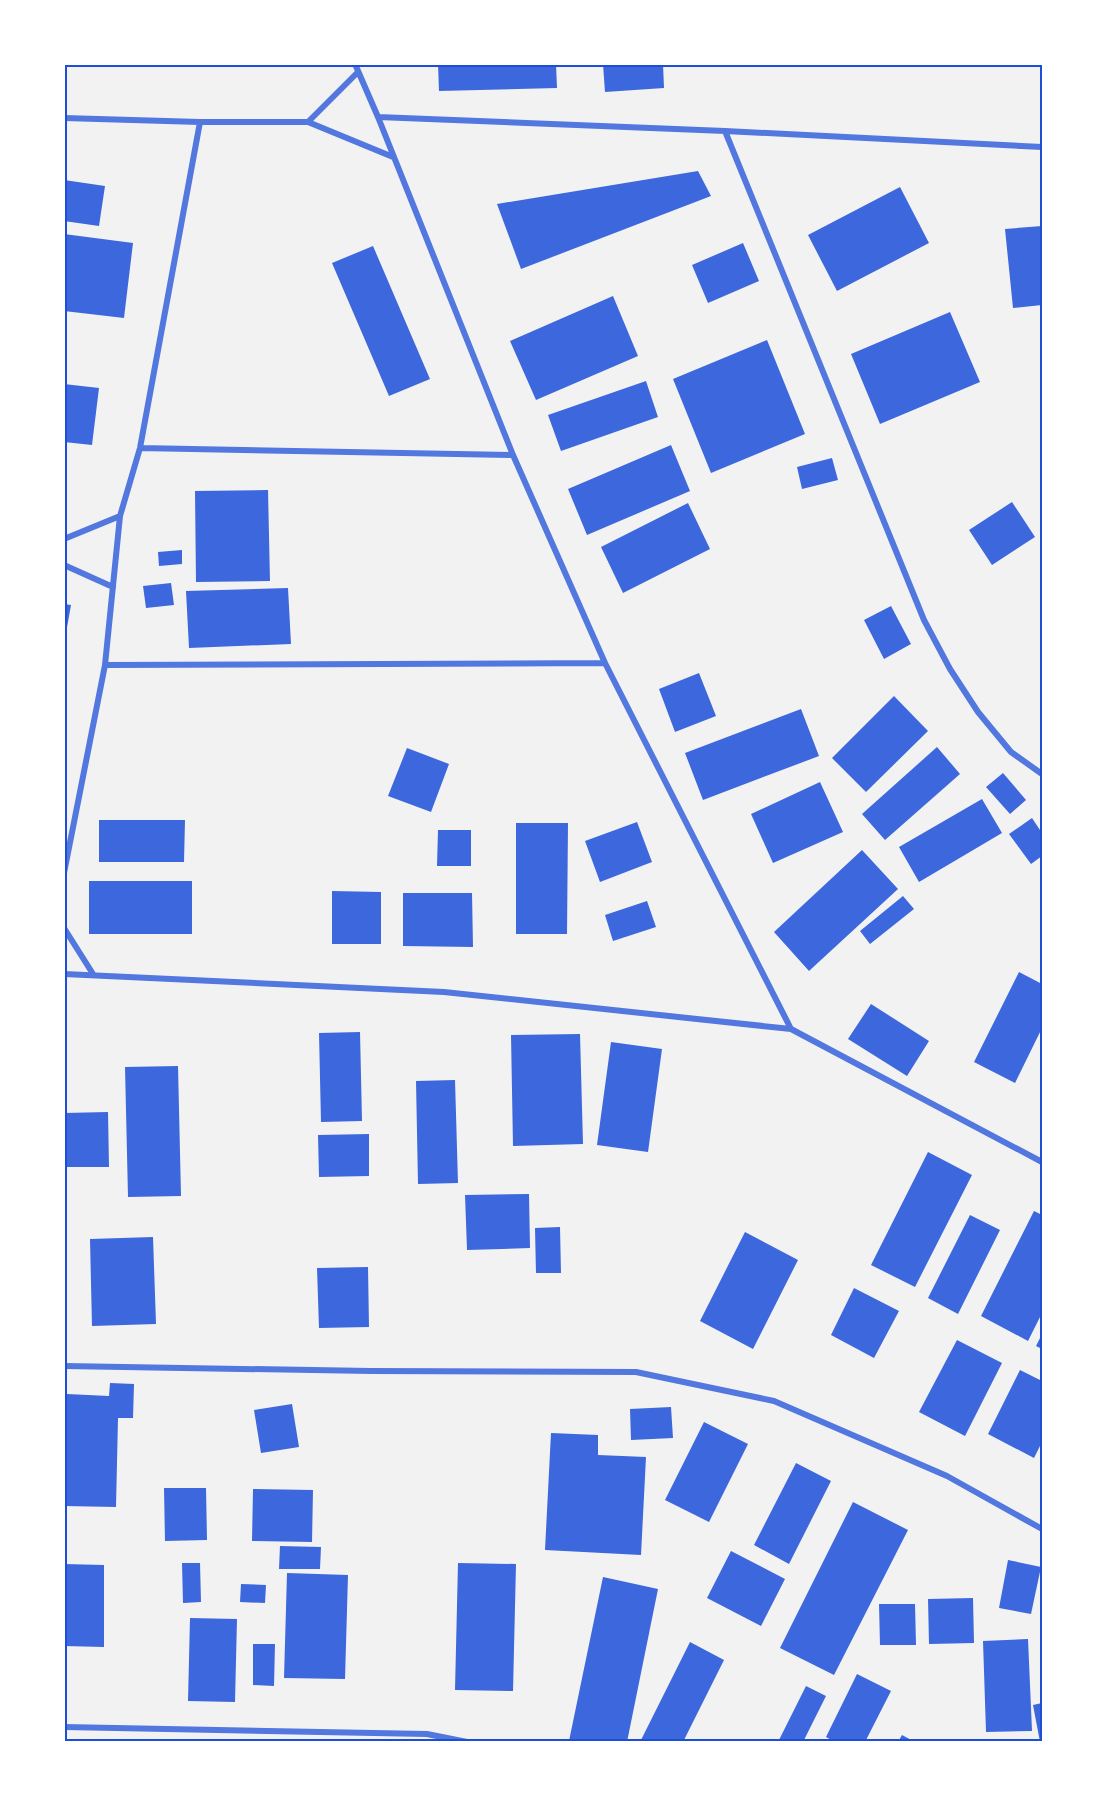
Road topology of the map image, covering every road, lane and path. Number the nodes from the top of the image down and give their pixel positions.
1 (355, 64) edge
2 (358, 72) junction
3 (378, 117) junction
4 (64, 118) edge
5 (308, 122) junction
6 (200, 123) junction
7 (725, 131) junction
8 (1042, 147) edge
9 (393, 157) junction
10 (140, 448) junction
11 (513, 454) junction
12 (120, 516) junction
13 (64, 539) edge
14 (64, 565) edge
15 (113, 587) junction
16 (605, 663) junction
17 (105, 665) junction
18 (1042, 774) edge
19 (64, 873) edge
20 (64, 928) edge
21 (64, 974) edge
22 (93, 974) junction
23 (791, 1029) junction
24 (1042, 1162) edge
25 (64, 1366) edge
26 (1042, 1529) edge
27 (64, 1727) edge
28 (467, 1742) edge

1 - 2 street
2 - 3 street
2 - 5 street
3 - 7 street
3 - 9 street
4 - 6 street
5 - 6 street
5 - 9 street
6 - 10 street
7 - 8 street
7 - 18 street
9 - 11 street
10 - 11 street
10 - 12 street
11 - 16 street
12 - 13 street
12 - 15 street
14 - 15 street
15 - 17 street
16 - 17 street
16 - 23 street
17 - 19 street
20 - 22 street
21 - 22 street
22 - 23 street
23 - 24 street
25 - 26 street
27 - 28 street

